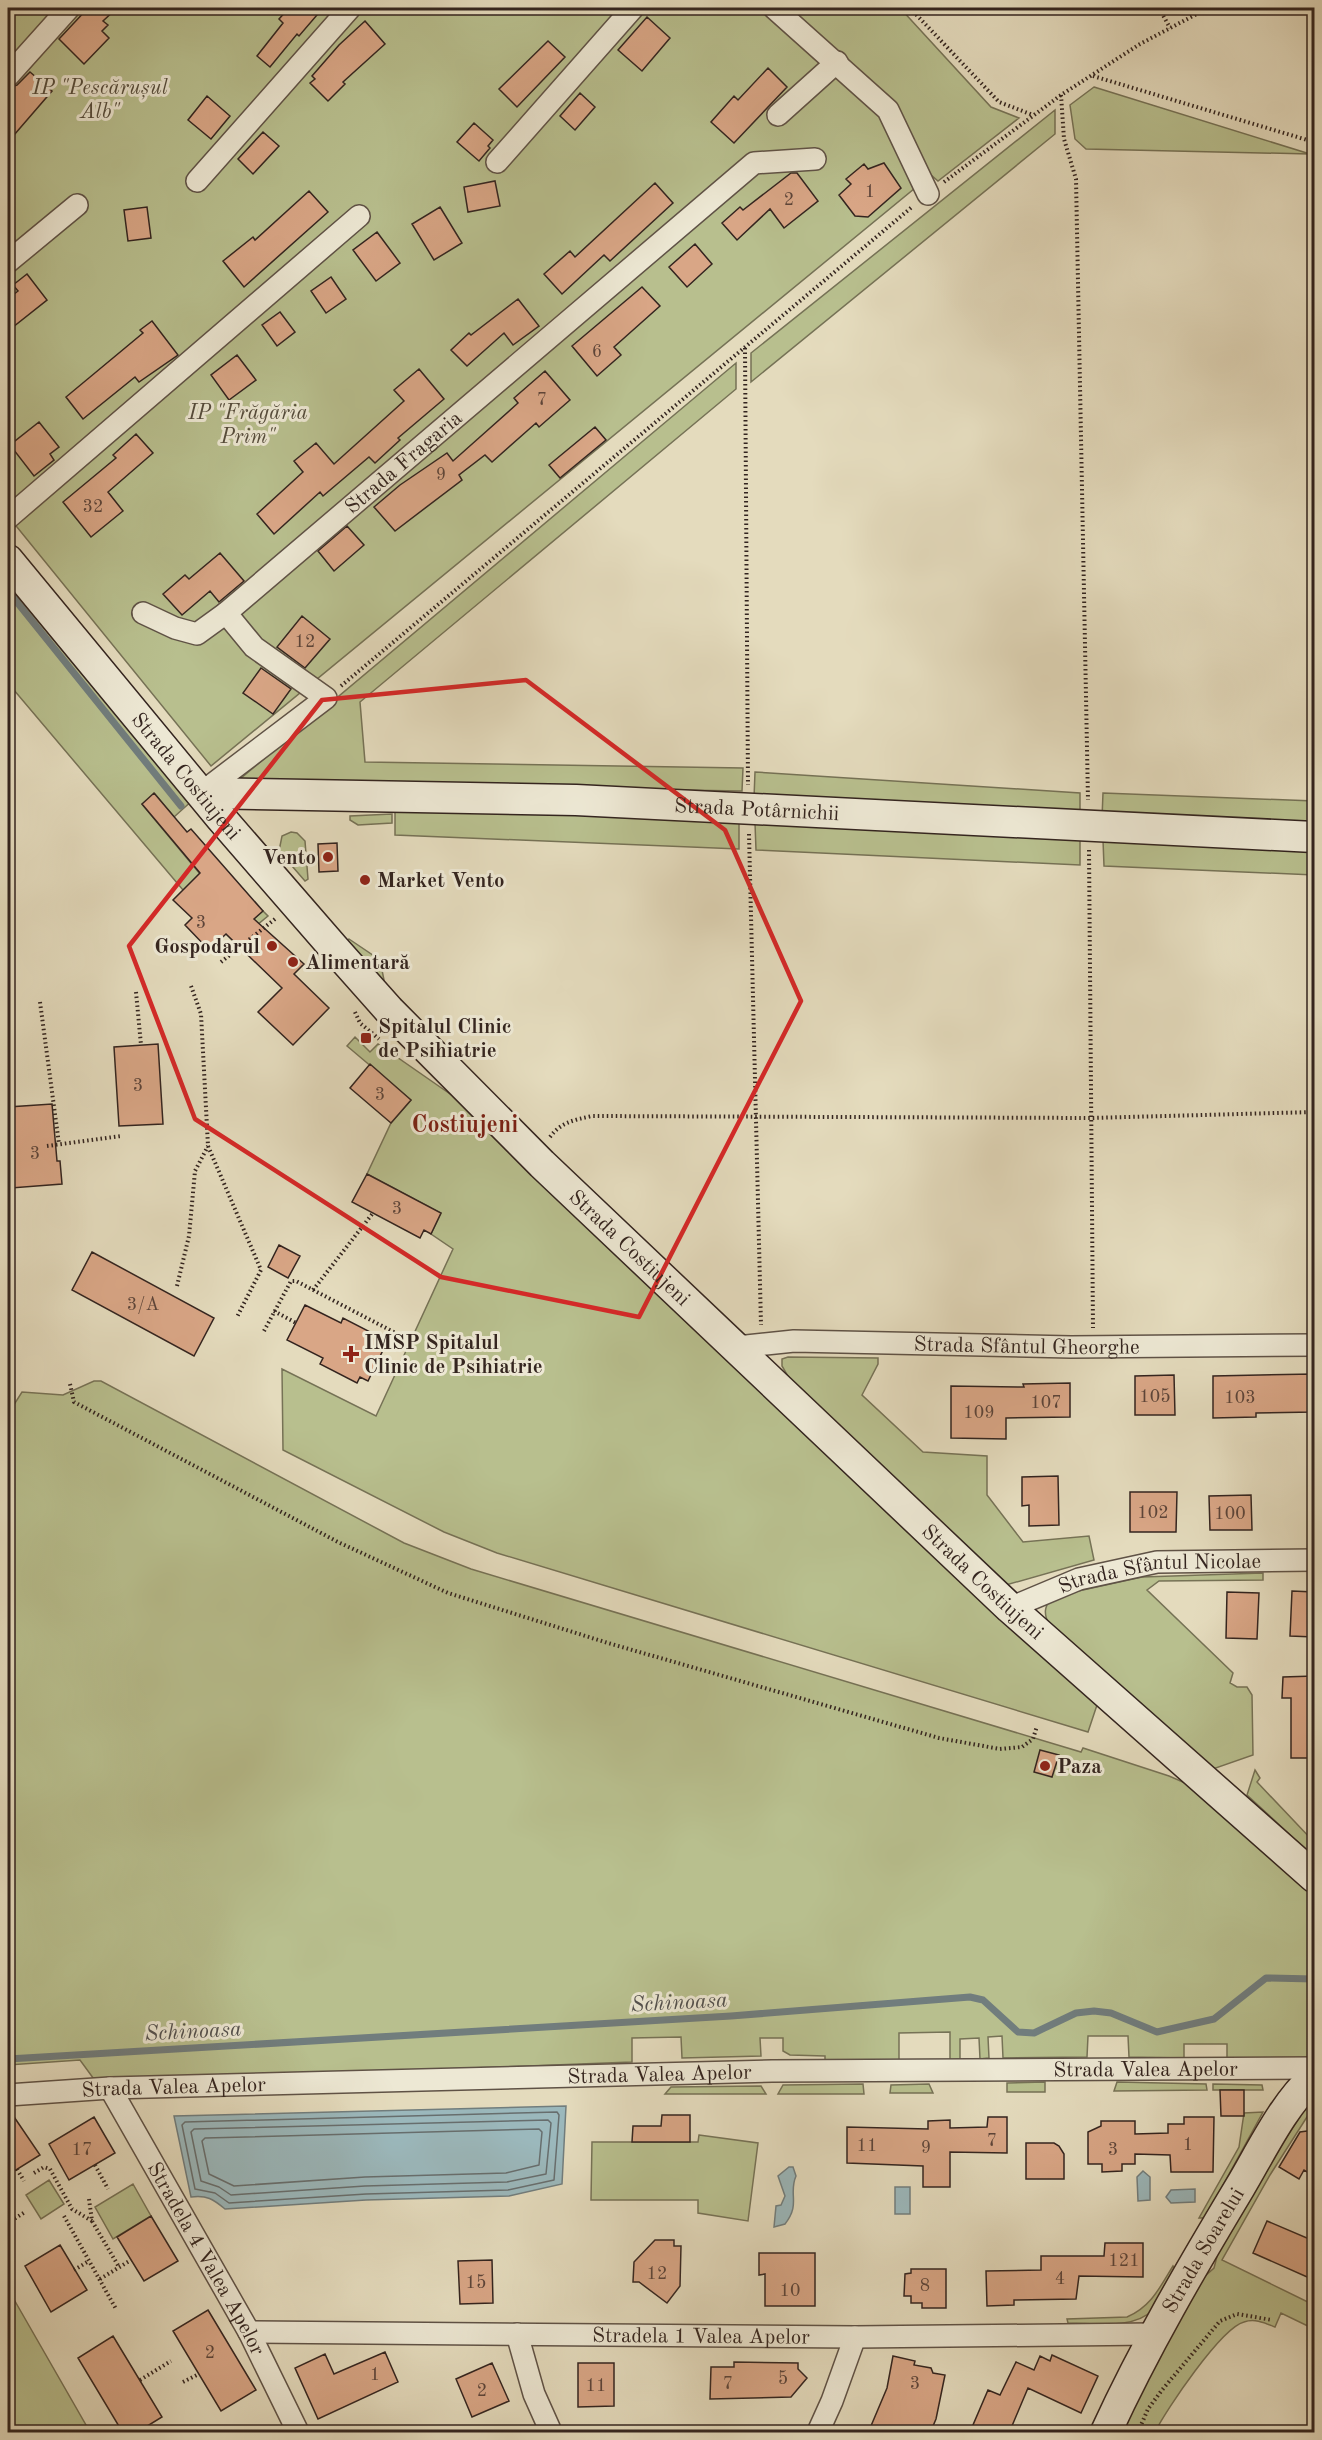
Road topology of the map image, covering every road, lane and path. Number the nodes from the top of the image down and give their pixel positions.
1 (69, 8) edge
2 (350, 8) edge
3 (633, 8) edge
4 (774, 8) edge
5 (910, 8) edge
6 (1159, 8) edge
7 (1208, 8) edge
8 (1170, 28) junction
9 (837, 62) junction
10 (1093, 75) junction
11 (8, 76) edge
12 (1061, 95) junction
13 (778, 115) dead end
14 (1034, 116) junction
15 (1314, 142) edge
16 (815, 159) dead end
17 (497, 162) dead end
18 (197, 181) dead end
19 (928, 194) junction
20 (77, 205) dead end
21 (359, 216) dead end
22 (8, 262) edge
23 (745, 347) junction
24 (8, 518) edge
25 (8, 560) edge
26 (143, 613) dead end
27 (226, 613) junction
28 (326, 698) junction
29 (201, 793) junction
30 (748, 808) junction
31 (1089, 826) junction
32 (1314, 837) edge
33 (294, 903) junction
34 (221, 962) dead end
35 (191, 986) dead end
36 (136, 992) dead end
37 (40, 1002) dead end
38 (141, 1045) dead end
39 (1314, 1112) edge
40 (756, 1118) junction
41 (1091, 1118) junction
42 (121, 1136) dead end
43 (59, 1144) junction
44 (47, 1146) dead end
45 (208, 1146) junction
46 (542, 1164) junction
47 (373, 1214) dead end
48 (177, 1286) dead end
49 (313, 1290) junction
50 (274, 1311) junction
51 (237, 1317) dead end
52 (296, 1323) dead end
53 (264, 1331) dead end
54 (407, 1339) dead end
55 (1314, 1345) edge
56 (749, 1346) junction
57 (1093, 1347) junction
58 (70, 1384) dead end
59 (1314, 1560) edge
60 (1010, 1608) junction
61 (1037, 1726) dead end
62 (1314, 1877) edge
63 (1314, 2068) edge
64 (1314, 2077) edge
65 (110, 2088) junction
66 (8, 2095) edge
67 (95, 2164) dead end
68 (17, 2169) dead end
69 (34, 2173) dead end
70 (24, 2181) dead end
71 (108, 2189) dead end
72 (89, 2199) dead end
73 (25, 2212) dead end
74 (64, 2216) dead end
75 (10, 2220) dead end
76 (92, 2221) junction
77 (131, 2260) dead end
78 (90, 2261) junction
79 (119, 2267) junction
80 (74, 2270) dead end
81 (100, 2279) junction
82 (116, 2309) dead end
83 (1272, 2320) dead end
84 (249, 2332) junction
85 (517, 2334) junction
86 (1153, 2334) junction
87 (855, 2337) junction
88 (171, 2361) dead end
89 (199, 2374) dead end
90 (140, 2380) dead end
91 (183, 2382) dead end
92 (298, 2433) edge
93 (551, 2433) edge
94 (818, 2433) edge
95 (1106, 2433) edge
96 (1138, 2433) edge

1 - 11 street
2 - 18 street
3 - 17 street
4 - 9 street
5 - 14 path
6 - 8 path
7 - 8 path
8 - 10 path
9 - 13 street
9 - 19 street
10 - 12 path
10 - 15 path
12 - 14 path
12 - 31 path
14 - 19 path
16 - 27 street, Strada Fragaria
19 - 23 path
20 - 22 street
21 - 24 street
23 - 28 path
23 - 30 path
25 - 29 street, Strada Costiujeni
26 - 27 street, Strada Fragaria
27 - 28 street
28 - 29 street
29 - 30 street, Strada Potârnichii
29 - 33 street, Strada Costiujeni
30 - 31 street, Strada Potârnichii
30 - 40 path
31 - 32 street, Strada Potârnichii
31 - 41 path
33 - 34 path
33 - 46 street, Strada Costiujeni
35 - 45 path
36 - 38 path
37 - 43 path
39 - 41 path
40 - 41 path
40 - 46 path
40 - 56 path
41 - 57 path
42 - 43 path
43 - 44 path
45 - 48 path
45 - 51 path
46 - 56 street, Strada Costiujeni
47 - 49 path
49 - 50 path
49 - 54 path
50 - 52 path
50 - 53 path
55 - 57 street, Strada Sfântul Gheorghe
56 - 57 street, Strada Sfântul Gheorghe
56 - 60 street, Strada Costiujeni
58 - 61 path
59 - 60 street, Strada Sfântul Nicolae
60 - 62 street, Strada Costiujeni
63 - 65 street, Strada Valea Apelor
64 - 86 street, Strada Soarelui
65 - 66 street, Strada Valea Apelor
65 - 84 street, Stradela 4 Valea Apelor
67 - 71 path
68 - 70 path
69 - 76 path
72 - 76 path
73 - 75 path
74 - 78 path
76 - 79 path
77 - 79 path
78 - 80 path
78 - 81 path
79 - 81 path
81 - 82 path
83 - 96 path
84 - 85 street, Stradela 1 Valea Apelor
84 - 92 street, Stradela 4 Valea Apelor
85 - 87 street, Stradela 1 Valea Apelor
85 - 93 street
86 - 87 street, Stradela 1 Valea Apelor
86 - 95 street, Strada Soarelui
87 - 94 street
88 - 90 path
89 - 91 path

